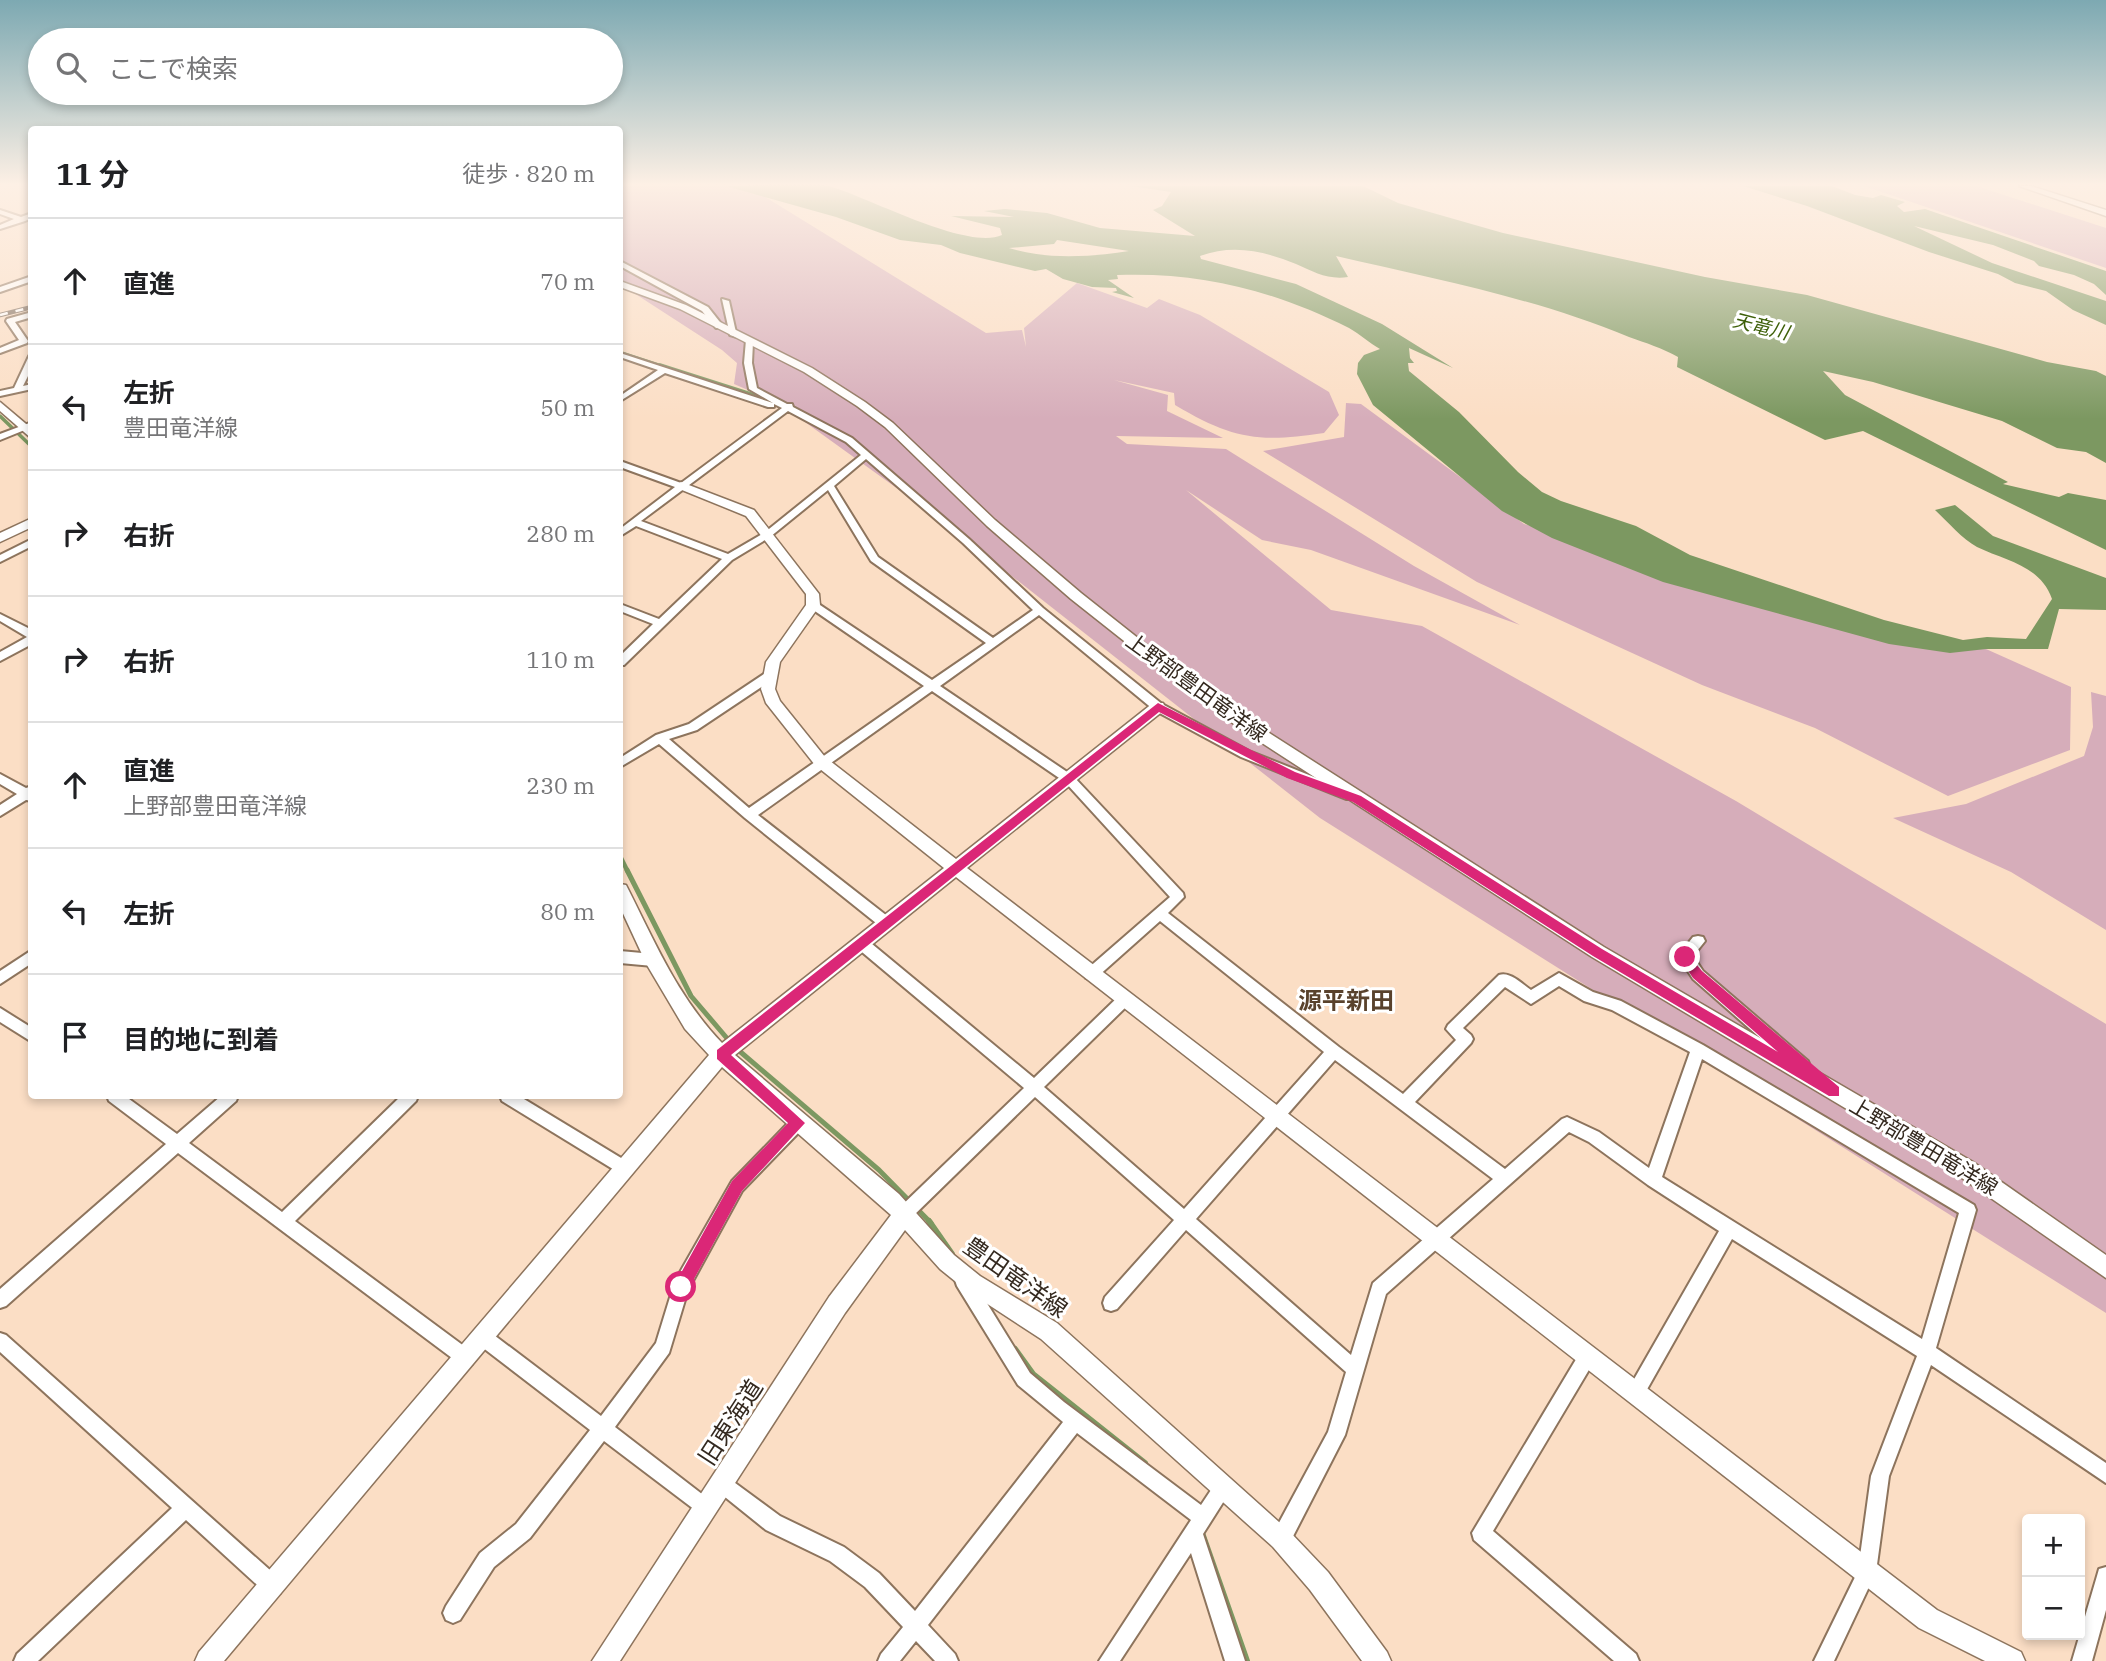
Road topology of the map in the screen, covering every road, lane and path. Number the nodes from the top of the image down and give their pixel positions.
1 (623, 265) edge
2 (28, 280) edge
3 (623, 285) edge
4 (0, 290) edge
5 (725, 301) dead end
6 (28, 315) edge
7 (719, 326) junction
8 (734, 335) junction
9 (28, 341) edge
10 (749, 342) junction
11 (0, 351) edge
12 (623, 356) edge
13 (28, 367) edge
14 (664, 370) junction
15 (28, 387) edge
16 (17, 390) junction
17 (0, 394) edge
18 (623, 397) edge
19 (0, 405) edge
20 (787, 408) junction
21 (27, 425) edge
22 (0, 437) edge
23 (866, 455) junction
24 (623, 465) edge
25 (829, 485) junction
26 (681, 486) junction
27 (634, 522) junction
28 (28, 524) edge
29 (623, 531) edge
30 (767, 535) junction
31 (0, 538) edge
32 (28, 544) edge
33 (729, 558) junction
34 (0, 559) edge
35 (813, 605) junction
36 (623, 608) edge
37 (1039, 610) junction
38 (0, 617) edge
39 (662, 624) junction
40 (28, 634) edge
41 (28, 640) edge
42 (994, 643) junction
43 (0, 657) edge
44 (623, 659) edge
45 (768, 677) junction
46 (932, 688) junction
47 (1158, 707) junction
48 (660, 738) junction
49 (623, 761) edge
50 (820, 761) junction
51 (0, 778) edge
52 (1069, 779) junction
53 (28, 793) edge
54 (28, 795) edge
55 (1357, 799) junction
56 (0, 811) edge
57 (749, 815) junction
58 (957, 867) junction
59 (623, 896) edge
60 (1160, 914) junction
61 (886, 923) junction
62 (1698, 941) dead end
63 (861, 943) junction
64 (623, 957) edge
65 (28, 958) edge
66 (653, 960) junction
67 (1091, 974) junction
68 (0, 978) edge
69 (1124, 1000) junction
70 (0, 1014) edge
71 (28, 1034) edge
72 (1698, 1049) junction
73 (1334, 1051) junction
74 (721, 1055) junction
75 (1035, 1088) junction
76 (1834, 1092) junction
77 (118, 1099) edge
78 (228, 1099) edge
79 (408, 1099) edge
80 (512, 1099) edge
81 (1404, 1103) junction
82 (1276, 1117) junction
83 (798, 1123) junction
84 (179, 1142) junction
85 (626, 1169) junction
86 (1506, 1179) junction
87 (1653, 1180) junction
88 (904, 1214) junction
89 (285, 1220) junction
90 (1184, 1220) junction
91 (1729, 1229) junction
92 (1437, 1240) junction
93 (2080, 1247) junction
94 (2106, 1257) edge
95 (2106, 1268) edge
96 (958, 1271) junction
97 (0, 1300) edge
98 (1111, 1303) dead end
99 (484, 1338) junction
100 (0, 1341) edge
101 (1927, 1352) junction
102 (1587, 1357) junction
103 (466, 1358) junction
104 (1356, 1370) junction
105 (1635, 1394) junction
106 (1075, 1421) junction
107 (603, 1429) junction
108 (2106, 1474) edge
109 (721, 1483) junction
110 (1223, 1487) junction
111 (185, 1507) junction
112 (705, 1507) junction
113 (1199, 1526) junction
114 (1281, 1539) junction
115 (1867, 1572) junction
116 (2106, 1576) edge
117 (272, 1586) junction
118 (453, 1613) dead end
119 (916, 1625) junction
120 (24, 1661) edge
121 (208, 1661) edge
122 (605, 1661) edge
123 (888, 1661) edge
124 (948, 1661) edge
125 (1109, 1661) edge
126 (1235, 1661) edge
127 (1378, 1661) edge
128 (1629, 1661) edge
129 (1824, 1661) edge
130 (2012, 1661) edge
131 (2082, 1661) edge

1 - 7 street
2 - 4 street
3 - 7 main road, 上野部豊田竜洋線
5 - 8 street
6 - 9 street
7 - 8 main road, 上野部豊田竜洋線
8 - 10 main road, 上野部豊田竜洋線
9 - 11 street
10 - 20 street
10 - 55 main road, 上野部豊田竜洋線
12 - 14 street
13 - 16 street
14 - 18 street
14 - 20 street
15 - 16 street
16 - 17 street
19 - 21 main road
20 - 23 street
20 - 26 street
21 - 22 street
23 - 25 street
23 - 37 street
24 - 26 street
25 - 30 street
25 - 42 street
26 - 27 street
26 - 30 main road
27 - 29 street
27 - 33 street
28 - 31 main road
30 - 33 street
30 - 35 main road
32 - 34 street
33 - 39 street
35 - 45 main road
35 - 46 street
36 - 39 street
37 - 42 street
37 - 47 street
38 - 40 street
39 - 44 street
41 - 43 street
42 - 46 street
45 - 48 street
45 - 50 main road
46 - 50 street
46 - 52 street
47 - 52 street
47 - 55 street
48 - 49 street
48 - 57 street
50 - 57 street
50 - 58 main road
51 - 53 street
52 - 58 street
52 - 60 street
54 - 56 street
55 - 76 main road, 上野部豊田竜洋線
57 - 61 street
58 - 61 main road
58 - 67 main road
59 - 66 main road, 豊田竜洋線
60 - 67 street
60 - 73 street
61 - 63 main road
62 - 76 street
63 - 74 main road
63 - 75 street
64 - 66 street
65 - 68 street
66 - 74 main road, 豊田竜洋線
67 - 69 main road
69 - 75 street
69 - 82 main road
70 - 71 street
72 - 81 street
72 - 87 street
72 - 101 street
73 - 81 street
73 - 82 street
74 - 83 main road, 豊田竜洋線
74 - 85 main road
75 - 88 street
75 - 90 street
76 - 93 main road, 上野部豊田竜洋線
77 - 84 street
78 - 84 street
79 - 89 street
80 - 85 street
81 - 86 street
82 - 90 street
82 - 92 main road
83 - 88 main road, 豊田竜洋線
83 - 107 street
84 - 89 street
84 - 97 street
85 - 99 main road
86 - 87 street
86 - 92 street
87 - 91 street
88 - 96 main road, 豊田竜洋線
88 - 109 main road, 旧東海道
89 - 103 street
90 - 98 street
90 - 104 street
91 - 101 street
91 - 105 street
92 - 102 main road
92 - 104 street
93 - 94 main road, 上野部豊田竜洋線
93 - 95 main road, 上野部豊田竜洋線
96 - 106 street
96 - 110 main road, 豊田竜洋線
99 - 103 main road
99 - 107 street
100 - 111 street
101 - 108 street
101 - 115 street
102 - 105 main road
102 - 128 street
103 - 117 main road
104 - 114 street
105 - 115 main road
106 - 113 street
106 - 119 street
107 - 112 street
107 - 118 street
109 - 112 main road, 旧東海道
109 - 119 street
110 - 113 street
110 - 114 main road, 豊田竜洋線
111 - 117 street
111 - 120 street
112 - 122 main road, 旧東海道
113 - 125 street
113 - 126 street
114 - 127 main road, 豊田竜洋線
115 - 129 street
115 - 130 main road
116 - 131 street
117 - 121 main road
119 - 123 street
119 - 124 street

